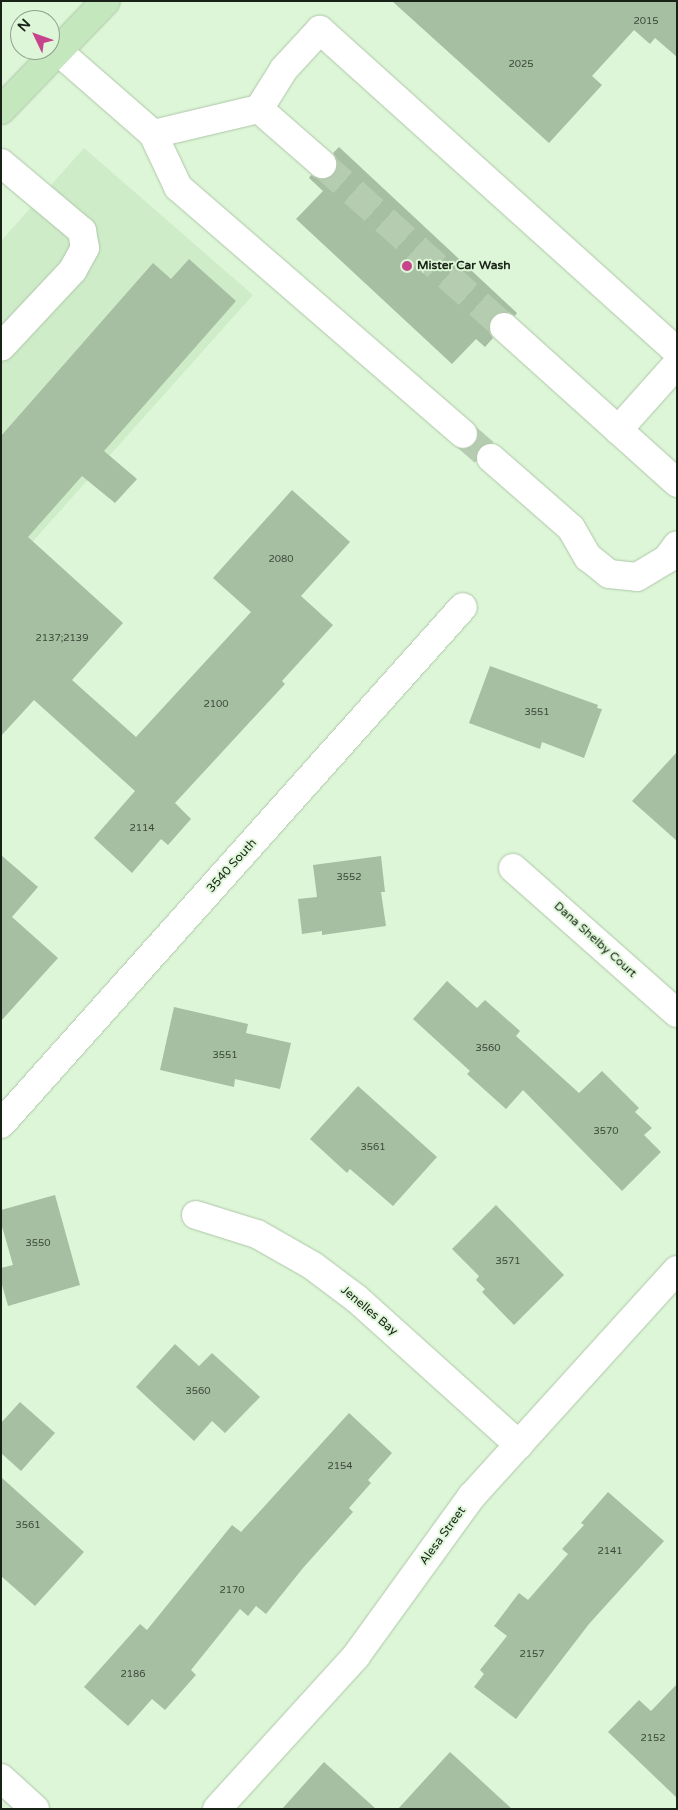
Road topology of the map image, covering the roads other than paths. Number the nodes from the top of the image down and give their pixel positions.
1 (102, 3) edge
2 (60, 49) edge
3 (60, 53) edge
4 (49, 60) edge
5 (259, 109) junction
6 (1, 110) edge
7 (153, 134) junction
8 (1, 163) edge
9 (322, 164) tunnel mouth
10 (504, 327) tunnel mouth
11 (1, 347) edge
12 (677, 352) edge
13 (677, 364) edge
14 (618, 430) junction
15 (463, 434) tunnel mouth
16 (491, 458) tunnel mouth
17 (677, 483) edge
18 (677, 545) edge
19 (463, 607) dead end
20 (514, 868) dead end
21 (677, 1013) edge
22 (1, 1124) edge
23 (196, 1215) dead end
24 (677, 1270) edge
25 (519, 1445) junction
26 (1, 1778) edge
27 (35, 1809) edge
28 (217, 1809) edge

1 - 2 main road
3 - 7 street
4 - 6 main road
5 - 7 street
5 - 9 street
5 - 12 street
7 - 15 street
8 - 11 street
10 - 14 street
13 - 14 street
14 - 17 street
16 - 18 street
19 - 22 street, 3540 South
20 - 21 street, Dana Shelby Court
23 - 25 street, Jenelles Bay
24 - 25 street, Alesa Street
25 - 28 street, Alesa Street
26 - 27 street

